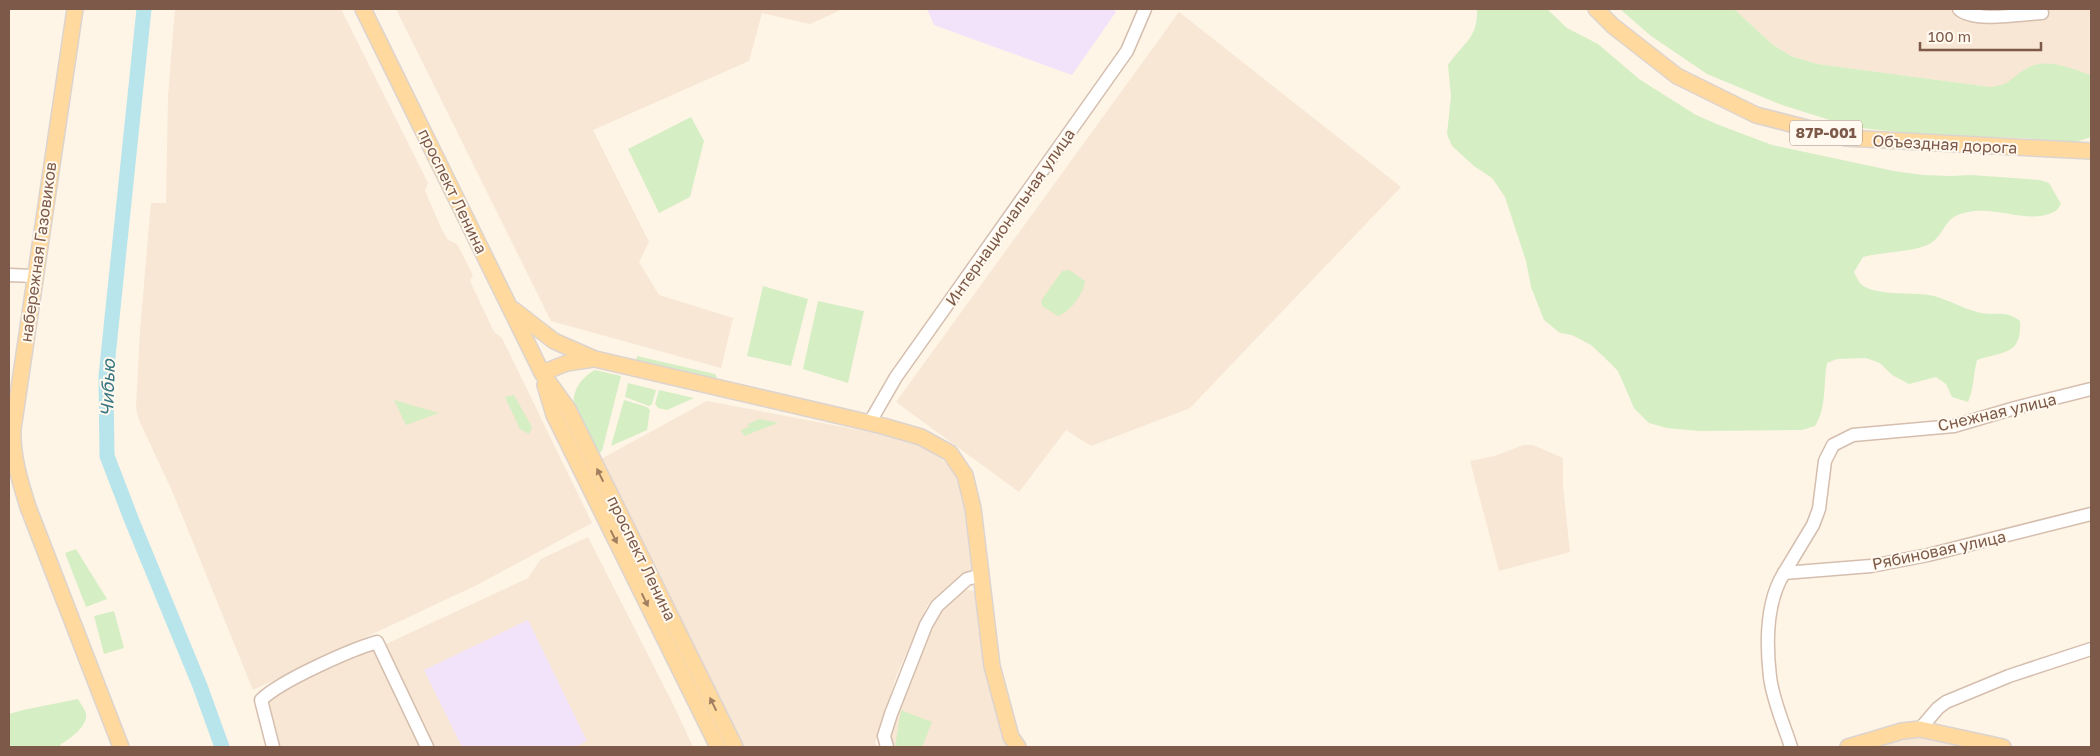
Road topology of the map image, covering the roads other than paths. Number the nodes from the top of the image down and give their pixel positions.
1 (74, 9) edge
2 (363, 9) edge
3 (1144, 9) edge
4 (1596, 9) edge
5 (1960, 9) edge
6 (2042, 13) dead end
7 (2091, 151) edge
8 (9, 275) edge
9 (34, 276) junction
10 (509, 306) junction
11 (596, 359) junction
12 (542, 374) junction
13 (2091, 389) edge
14 (870, 422) junction
15 (2091, 514) edge
16 (1784, 573) junction
17 (982, 575) junction
18 (2091, 649) edge
19 (1920, 729) junction
20 (120, 747) edge
21 (273, 747) edge
22 (427, 747) edge
23 (718, 747) edge
24 (735, 747) edge
25 (887, 747) edge
26 (1018, 747) edge
27 (1791, 747) edge
28 (1848, 747) edge
29 (2003, 747) edge

1 - 9 main road, набережная Газовиков
2 - 10 main road, проспект Ленина
3 - 14 street, Интернациональная улица
4 - 7 main road, Объездная дорога / 87Р-001
5 - 6 street
8 - 9 street
9 - 20 main road, набережная Газовиков
10 - 11 main road
10 - 12 main road, проспект Ленина
11 - 12 main road
11 - 14 main road
12 -> 23 main road, проспект Ленина
24 -> 12 main road, проспект Ленина
13 - 16 street, Снежная улица
14 - 17 main road
15 - 16 street, Рябиновая улица
16 - 27 street
17 - 25 street
17 - 26 main road
18 - 19 street
19 - 28 main road
19 - 29 main road
21 - 22 street

